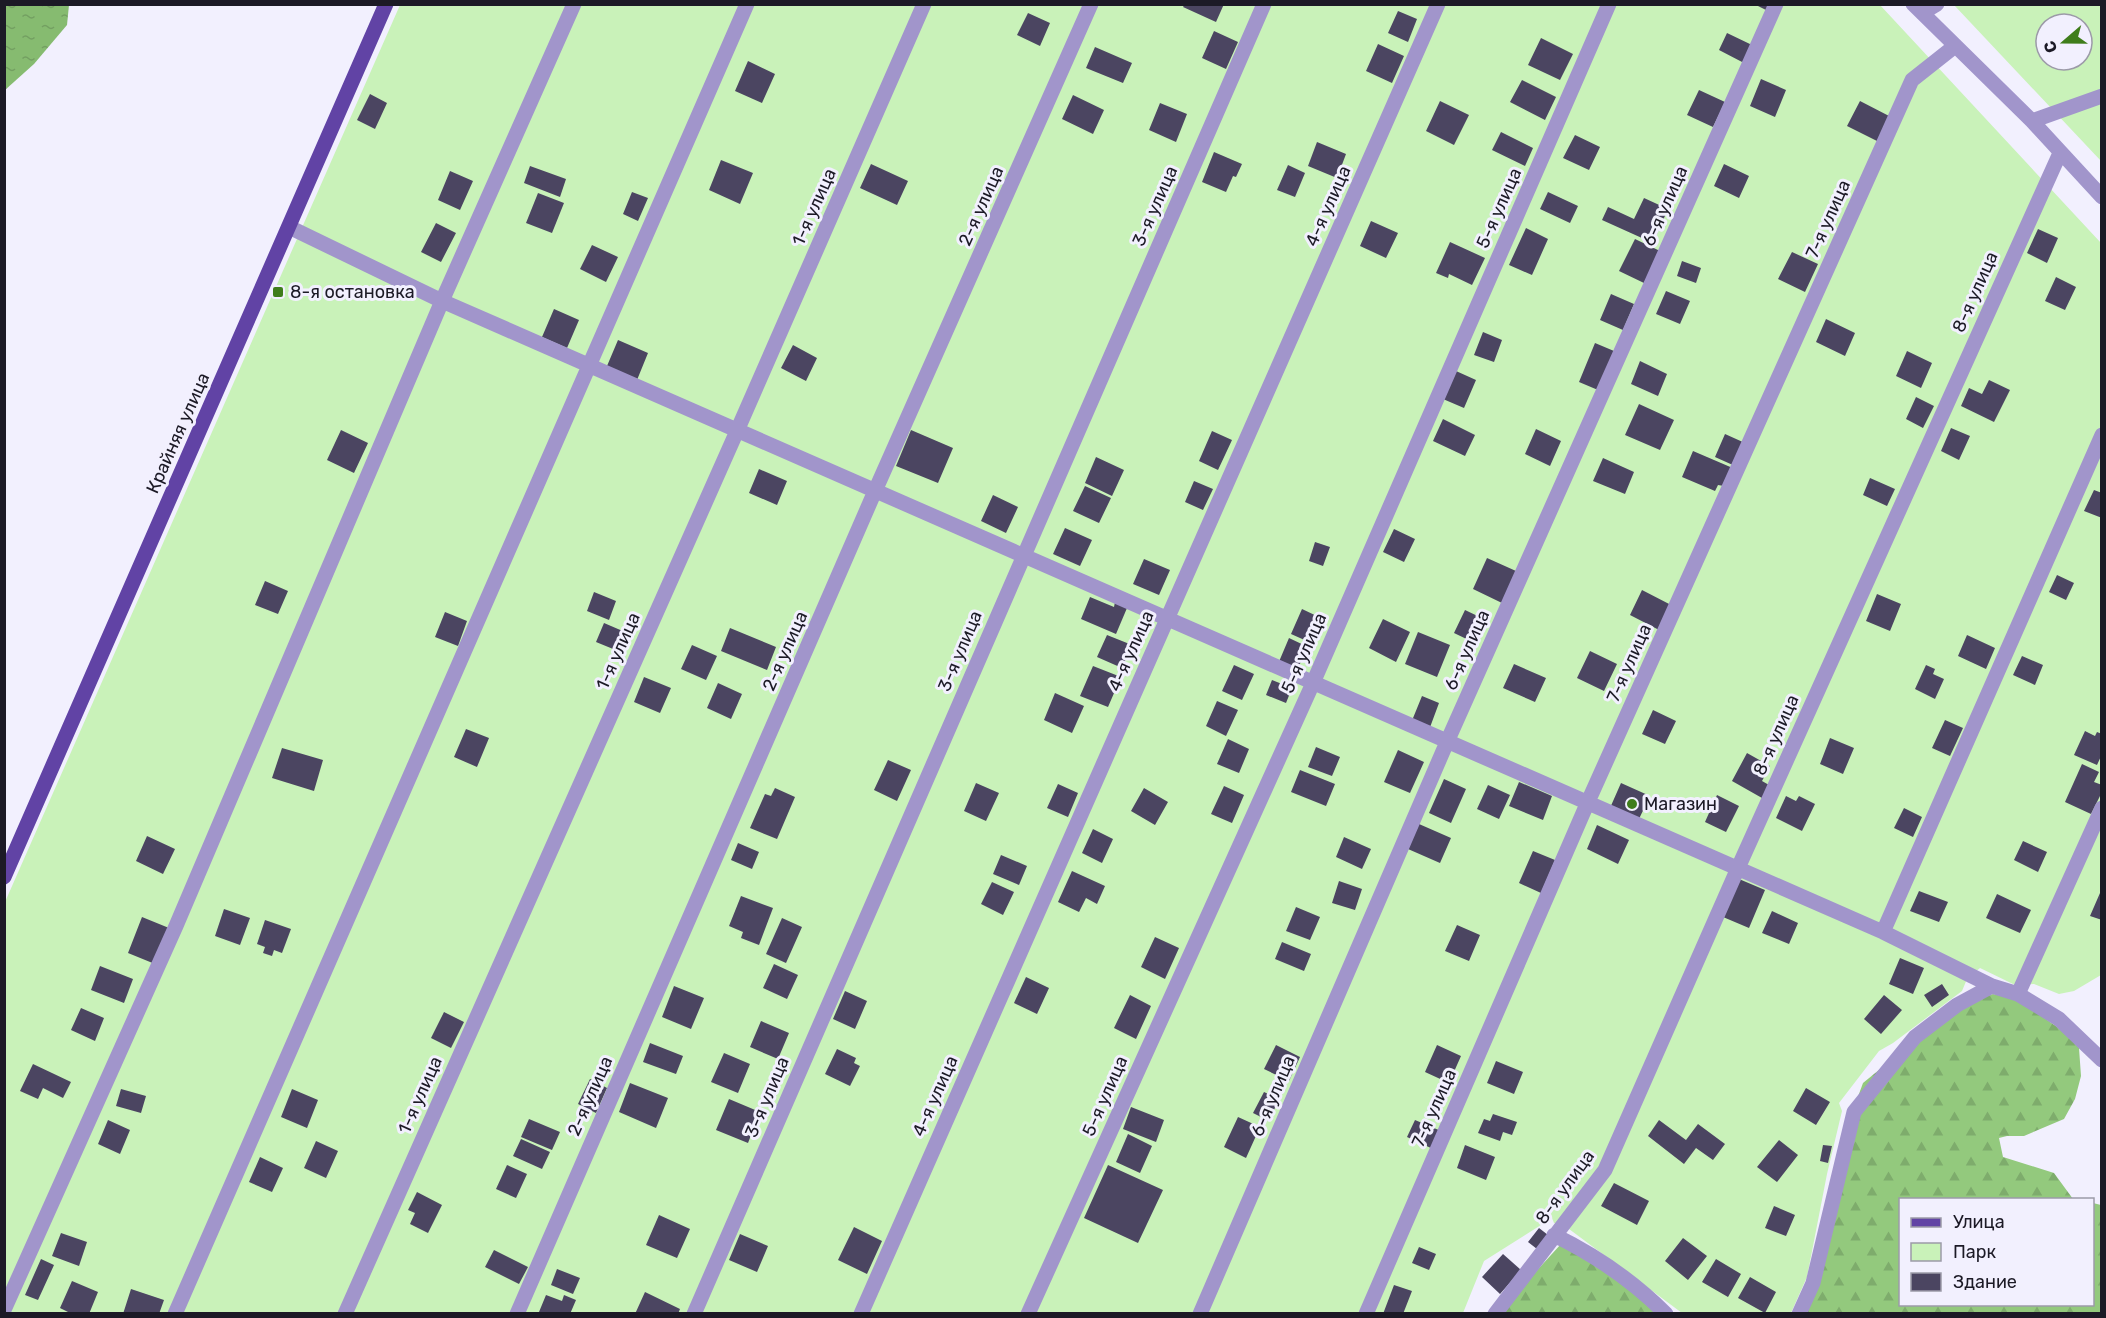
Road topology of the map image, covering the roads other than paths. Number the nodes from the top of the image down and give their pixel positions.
1 (386, 4) edge
2 (574, 4) edge
3 (747, 4) edge
4 (924, 4) edge
5 (1091, 4) edge
6 (1264, 4) edge
7 (1438, 4) edge
8 (1609, 4) edge
9 (1776, 4) edge
10 (1937, 4) edge
11 (1917, 9) edge
12 (1955, 46) junction
13 (2102, 96) edge
14 (2032, 121) junction
15 (2060, 153) junction
16 (2102, 197) edge
17 (289, 227) junction
18 (442, 301) junction
19 (588, 364) junction
20 (737, 431) junction
21 (2102, 435) edge
22 (875, 491) junction
23 (1023, 556) junction
24 (1167, 617) junction
25 (1313, 683) junction
26 (1447, 742) junction
27 (1587, 804) junction
28 (2102, 808) edge
29 (1738, 868) junction
30 (4, 878) edge
31 (1883, 932) junction
32 (1992, 986) junction
33 (2018, 994) junction
34 (2102, 1059) edge
35 (1554, 1234) junction
36 (4, 1310) edge
37 (175, 1314) edge
38 (345, 1314) edge
39 (517, 1314) edge
40 (694, 1314) edge
41 (861, 1314) edge
42 (1028, 1314) edge
43 (1200, 1314) edge
44 (1366, 1314) edge
45 (1495, 1314) edge
46 (1666, 1314) edge
47 (1799, 1314) edge

1 - 17 main road, Крайняя улица
2 - 18 street
3 - 19 street
4 - 20 street, 1-я улица
5 - 22 street, 2-я улица
6 - 23 street, 3-я улица
7 - 24 street, 4-я улица
8 - 25 street, 5-я улица
9 - 26 street, 6-я улица
10 - 11 street
11 - 12 street
12 - 14 street
12 - 27 street, 7-я улица
13 - 14 street
14 - 15 street
15 - 16 street
15 - 29 street, 8-я улица
17 - 18 street
17 - 30 main road, Крайняя улица
18 - 19 street
18 - 36 street
19 - 20 street
19 - 37 street
20 - 22 street
20 - 38 street, 1-я улица
21 - 31 street
22 - 23 street
22 - 39 street, 2-я улица
23 - 24 street
23 - 40 street, 3-я улица
24 - 25 street
24 - 41 street, 4-я улица
25 - 26 street
25 - 42 street, 5-я улица
26 - 27 street
26 - 43 street, 6-я улица
27 - 29 street
27 - 44 street, 7-я улица
28 - 33 street
29 - 31 street
29 - 35 street, 8-я улица
31 - 32 street
32 - 33 street
32 - 47 street
33 - 34 street
35 - 45 street, 8-я улица
35 - 46 street

